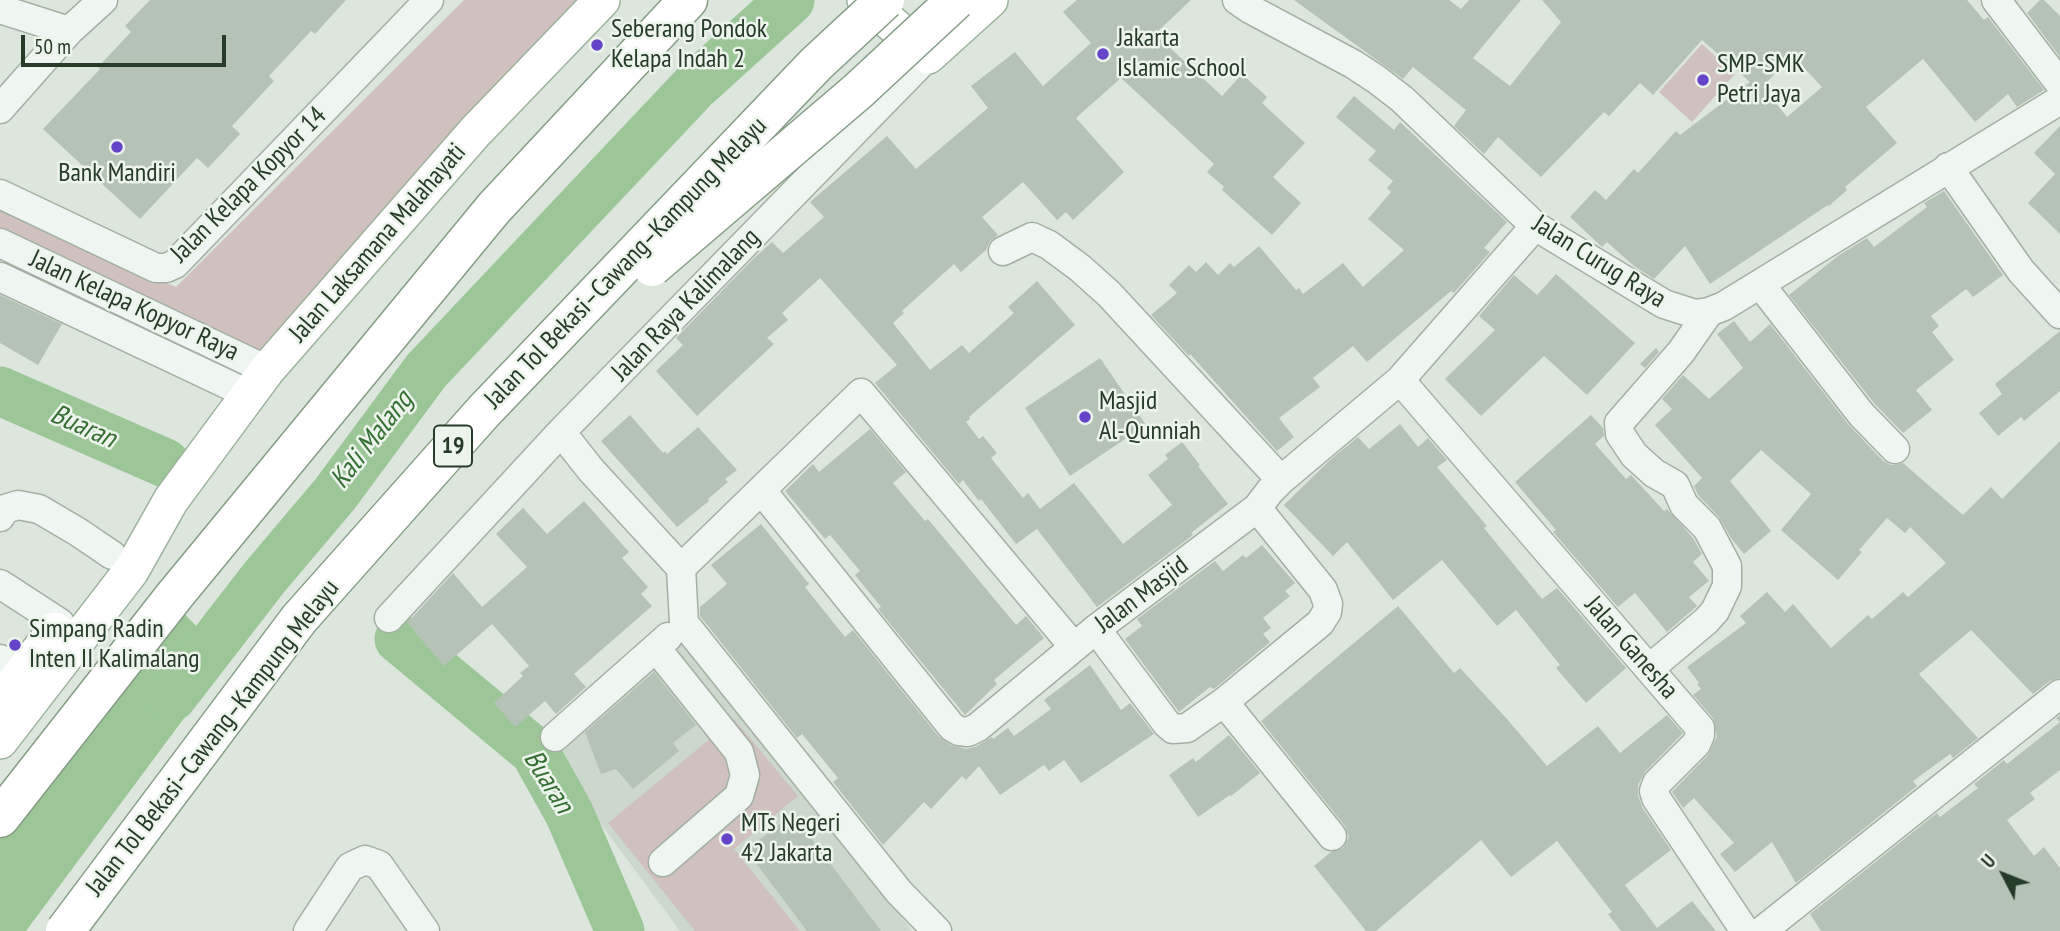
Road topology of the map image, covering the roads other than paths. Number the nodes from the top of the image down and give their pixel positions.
1 (103, 0) edge
2 (429, 0) edge
3 (602, 0) edge
4 (688, 0) edge
5 (865, 0) edge
6 (956, 0) edge
7 (990, 0) edge
8 (1996, 0) edge
9 (1249, 3) edge
10 (0, 9) edge
11 (888, 11) edge
12 (69, 31) junction
13 (928, 56) junction
14 (2060, 84) edge
15 (2060, 100) edge
16 (0, 109) edge
17 (1948, 167) junction
18 (0, 194) edge
19 (1535, 226) junction
20 (0, 243) edge
21 (1003, 251) dead end
22 (0, 277) edge
23 (1760, 284) junction
24 (1709, 312) junction
25 (2060, 314) edge
26 (1400, 380) junction
27 (258, 382) junction
28 (484, 411) junction
29 (561, 432) junction
30 (1895, 449) dead end
31 (1281, 480) junction
32 (762, 491) junction
33 (171, 500) junction
34 (1257, 508) junction
35 (0, 517) edge
36 (113, 555) junction
37 (681, 568) junction
38 (0, 584) edge
39 (390, 618) dead end
40 (60, 623) junction
41 (684, 623) junction
42 (1096, 629) junction
43 (1074, 647) junction
44 (656, 648) junction
45 (11, 666) edge
46 (1649, 670) junction
47 (2060, 694) edge
48 (0, 701) edge
49 (1224, 702) junction
50 (555, 737) dead end
51 (0, 741) edge
52 (0, 818) edge
53 (1332, 836) dead end
54 (663, 862) dead end
55 (65, 931) edge
56 (308, 931) edge
57 (425, 931) edge
58 (937, 931) edge
59 (1745, 931) edge
60 (1762, 931) edge

1 - 12 street
2 - 18 street, Jalan Kelapa Kopyor 14
3 - 27 main road, Jalan Laksamana Malahayati
4 - 52 highway
5 - 11 main road
6 - 28 highway, bridge
7 - 13 main road, Jalan Raya Kalimalang
8 - 14 street
9 - 19 street, Jalan Curug Raya
10 - 12 street
11 - 13 main road
11 - 28 highway, Jalan Tol Bekasi–Cawang–Kampung Melayu / 19, bridge
12 - 16 street
13 - 29 street, Jalan Raya Kalimalang
15 - 17 street
17 - 23 street
17 - 25 street
19 - 24 street, Jalan Curug Raya
19 - 26 street, Jalan Masjid
20 - 27 street, Jalan Kelapa Kopyor Raya
21 - 31 street
22 - 27 street, Jalan Kelapa Kopyor Raya
23 - 24 street
23 - 30 street
24 - 46 street
26 - 31 street, Jalan Masjid
26 - 46 street, Jalan Ganesha
27 - 33 main road, Jalan Laksamana Malahayati
28 - 55 highway, Jalan Tol Bekasi–Cawang–Kampung Melayu / 19, bridge
29 - 37 street
29 - 39 street, Jalan Raya Kalimalang
31 - 34 street, Jalan Masjid
32 - 37 street
32 - 43 street, Jalan Masjid
32 - 43 street
33 - 36 main road, Jalan Laksamana Malahayati
33 - 51 main road, Jalan Laksamana Malahayati
34 - 42 street, Jalan Masjid
34 - 49 street
35 - 36 street
36 - 40 main road, Jalan Laksamana Malahayati
37 - 41 street
38 - 40 street
40 - 45 main road, Jalan Laksamana Malahayati
41 - 44 street
41 - 58 street
42 - 43 street, Jalan Masjid
42 - 49 street
44 - 50 street
44 - 54 street
45 - 48 main road, Jalan Laksamana Malahayati
46 - 59 street, Jalan Ganesha
47 - 60 street
49 - 53 street
56 - 57 street

